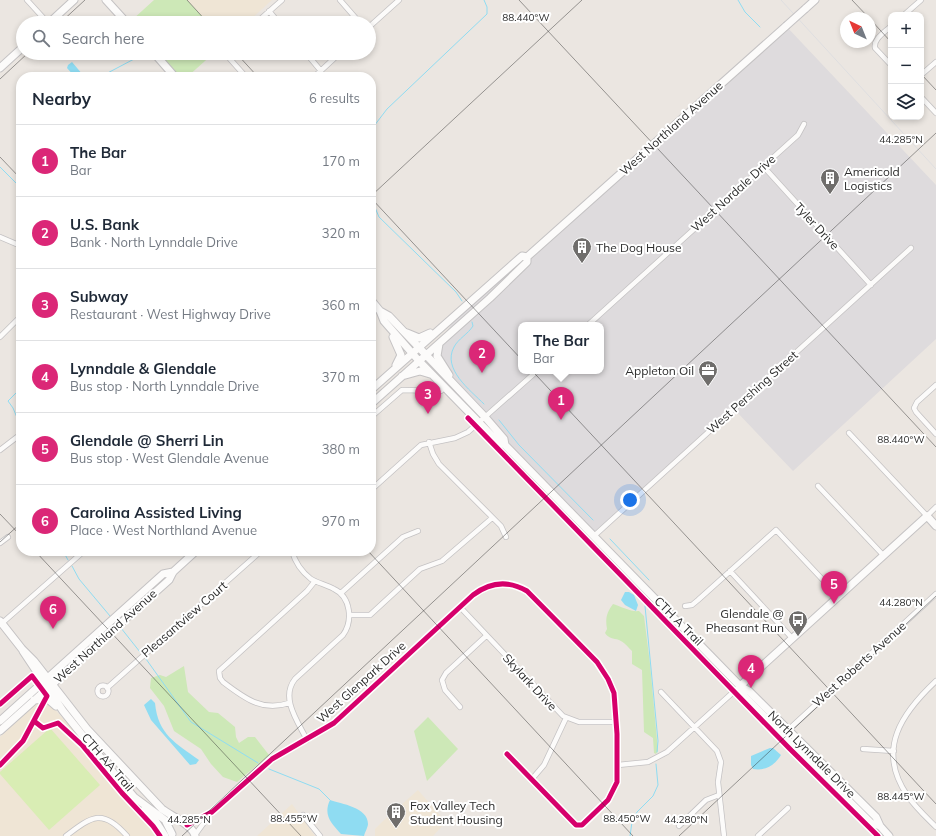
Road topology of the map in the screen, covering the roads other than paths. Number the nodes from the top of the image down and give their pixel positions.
1 (27, 0) edge
2 (74, 0) edge
3 (106, 0) edge
4 (282, 0) edge
5 (340, 0) edge
6 (399, 0) edge
7 (816, 0) edge
8 (921, 0) edge
9 (269, 11) junction
10 (907, 12) edge
11 (42, 16) edge
12 (57, 16) edge
13 (121, 16) edge
14 (264, 16) edge
15 (273, 16) edge
16 (354, 16) edge
17 (376, 21) edge
18 (888, 29) edge
19 (16, 53) edge
20 (160, 60) edge
21 (231, 60) edge
22 (312, 60) edge
23 (333, 60) edge
24 (888, 62) edge
25 (936, 62) edge
26 (0, 68) edge
27 (321, 71) joint
28 (171, 72) edge
29 (242, 72) edge
30 (924, 72) edge
31 (924, 100) edge
32 (936, 113) edge
33 (804, 124) dead end
34 (763, 166) junction
35 (0, 238) edge
36 (16, 244) edge
37 (911, 248) dead end
38 (527, 257) junction
39 (871, 285) junction
40 (376, 306) edge
41 (380, 310) junction
42 (456, 315) junction
43 (16, 321) edge
44 (591, 322) edge
45 (394, 332) junction
46 (404, 333) junction
47 (0, 336) edge
48 (439, 344) junction
49 (418, 349) junction
50 (412, 354) junction
51 (425, 356) junction
52 (419, 361) junction
53 (392, 371) junction
54 (534, 374) edge
55 (432, 375) junction
56 (402, 376) junction
57 (376, 385) edge
58 (936, 385) edge
59 (391, 386) junction
60 (444, 388) junction
61 (457, 390) junction
62 (398, 393) junction
63 (376, 400) edge
64 (376, 413) edge
65 (482, 420) junction
66 (849, 433) dead end
67 (936, 434) edge
68 (16, 438) edge
69 (429, 442) junction
70 (0, 450) edge
71 (376, 485) edge
72 (818, 486) dead end
73 (936, 507) edge
74 (927, 516) junction
75 (492, 518) junction
76 (936, 526) edge
77 (418, 531) dead end
78 (594, 536) junction
79 (8, 537) dead end
80 (506, 537) dead end
81 (0, 543) edge
82 (78, 556) edge
83 (191, 556) edge
84 (255, 556) edge
85 (295, 556) edge
86 (884, 556) junction
87 (730, 571) junction
88 (173, 572) junction
89 (315, 581) junction
90 (341, 594) junction
91 (936, 594) edge
92 (838, 596) junction
93 (685, 606) dead end
94 (460, 607) junction
95 (349, 615) junction
96 (1, 624) edge
97 (486, 636) junction
98 (792, 638) junction
99 (59, 667) junction
100 (37, 669) junction
101 (936, 681) edge
102 (47, 683) junction
103 (740, 686) junction
104 (107, 688) dead end
105 (661, 692) dead end
106 (34, 700) junction
107 (289, 703) junction
108 (0, 704) edge
109 (460, 707) dead end
110 (63, 711) junction
111 (566, 718) junction
112 (0, 721) edge
113 (616, 722) junction
114 (695, 727) junction
115 (0, 731) edge
116 (785, 733) junction
117 (307, 740) junction
118 (863, 749) dead end
119 (894, 751) junction
120 (507, 754) dead end
121 (618, 765) junction
122 (532, 779) junction
123 (719, 795) junction
124 (788, 808) dead end
125 (212, 812) junction
126 (303, 815) dead end
127 (186, 825) junction
128 (679, 826) dead end
129 (936, 827) edge
130 (169, 835) edge
131 (66, 836) edge
132 (127, 836) edge
133 (194, 836) edge
134 (320, 836) edge
135 (724, 836) edge
136 (758, 836) edge
137 (889, 836) edge

1 - 11 street
2 - 12 main road
3 - 13 main road
4 - 9 street
5 - 16 street
6 - 17 street
7 - 38 main road, West Northland Avenue, bridge
8 - 10 street
9 - 14 street
9 - 15 street
18 - 24 street
19 - 26 main road
20 - 28 main road
21 - 29 street
22 - 27 street
23 - 27 street
25 - 30 street
31 - 32 street
33 - 34 street, West Nordale Drive
34 - 39 street, Tyler Drive
34 - 44 street, West Nordale Drive
35 - 36 street
37 - 39 street, West Pershing Street
38 - 42 main road, West Northland Avenue
38 - 48 main road, West Northland Avenue
39 - 78 street, West Pershing Street
40 - 41 main road, North Lynndale Drive
41 - 45 main road, North Lynndale Drive
41 - 46 main road, North Lynndale Drive
42 - 46 main road
42 - 49 main road, West Northland Avenue
43 - 47 street
45 - 50 main road, North Lynndale Drive
45 - 53 main road
46 - 49 main road, North Lynndale Drive
48 - 51 main road, West Northland Avenue
48 - 61 main road
49 - 50 main road, West Northland Avenue
49 - 51 main road, North Lynndale Drive
50 - 52 main road, North Lynndale Drive
50 - 53 main road, West Northland Avenue
51 - 52 main road, West Northland Avenue
51 - 61 main road, North Lynndale Drive
52 - 55 main road, North Lynndale Drive
52 - 56 main road, West Northland Avenue
53 - 57 main road, West Northland Avenue
54 - 65 street
55 - 56 main road
55 - 60 main road, North Lynndale Drive
56 - 59 main road, West Northland Avenue
58 - 67 street
59 - 62 street
59 - 63 main road, West Northland Avenue
60 - 62 street
60 - 65 main road, North Lynndale Drive
61 - 65 main road, North Lynndale Drive
62 - 64 street
65 - 69 street
65 - 78 main road, North Lynndale Drive
66 - 74 street
68 - 70 street
69 - 71 street
69 - 75 street
72 - 86 street
73 - 74 street
74 - 76 main road
74 - 86 main road
75 - 80 street
75 - 95 street
77 - 90 street
78 - 103 main road, North Lynndale Drive
79 - 81 street
82 - 96 street
83 - 88 main road, West Northland Avenue
84 - 104 street, Pleasantview Court
85 - 89 street
86 - 92 main road
87 - 92 street
87 - 93 street
87 - 98 street
88 - 99 main road, West Northland Avenue
88 - 102 main road, West Northland Avenue
89 - 90 street
89 - 107 street
90 - 95 street
91 - 116 street, West Roberts Avenue
92 - 98 main road
94 - 97 street, Skylark Drive
94 - 113 street, West Glenpark Drive
94 - 117 street, West Glenpark Drive
95 - 107 street
96 - 100 main road
97 - 109 street
97 - 111 street, Skylark Drive
98 - 103 main road
99 - 100 main road
99 - 102 main road, West Northland Avenue
100 - 102 main road
100 - 108 street
101 - 119 street
102 - 106 main road, West Northland Avenue
102 - 110 main road
102 - 112 main road, West Northland Avenue
102 - 127 main road
103 - 114 street
103 - 116 main road, North Lynndale Drive
105 - 114 street
106 - 110 main road
106 - 115 main road, West Northland Avenue
107 - 117 street
110 - 130 main road
111 - 113 street, Skylark Drive
111 - 122 street
113 - 121 street
114 - 121 street
114 - 123 street
116 - 137 main road, North Lynndale Drive
117 - 125 street, West Glenpark Drive
118 - 119 street
119 - 129 street
120 - 122 street
121 - 122 street
123 - 128 street
123 - 135 street
124 - 136 street
125 - 127 street, West Glenpark Drive
125 - 133 street, West Glenpark Drive
126 - 134 street
127 - 130 main road
127 - 133 main road
131 - 132 street

